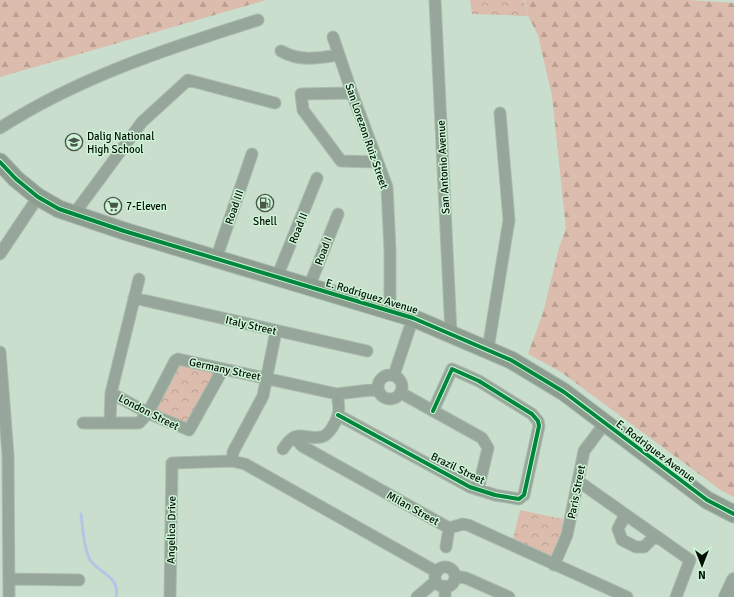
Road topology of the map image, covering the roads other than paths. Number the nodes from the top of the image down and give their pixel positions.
1 (435, 0) edge
2 (258, 20) dead end
3 (333, 37) dead end
4 (281, 51) dead end
5 (339, 55) junction
6 (352, 92) junction
7 (275, 103) dead end
8 (500, 113) dead end
9 (0, 128) edge
10 (252, 154) dead end
11 (0, 162) edge
12 (377, 162) junction
13 (317, 178) dead end
14 (38, 197) junction
15 (74, 214) junction
16 (338, 214) dead end
17 (0, 252) edge
18 (216, 259) junction
19 (277, 278) junction
20 (139, 279) dead end
21 (309, 287) junction
22 (134, 298) junction
23 (390, 310) junction
24 (413, 318) junction
25 (276, 331) junction
26 (451, 333) junction
27 (488, 349) junction
28 (367, 351) dead end
29 (0, 352) edge
30 (223, 369) junction
31 (394, 375) junction
32 (266, 378) junction
33 (378, 389) junction
34 (111, 393) junction
35 (401, 393) junction
36 (337, 394) junction
37 (432, 411) junction
38 (148, 413) junction
39 (338, 415) junction
40 (83, 423) dead end
41 (110, 423) junction
42 (605, 423) junction
43 (294, 437) junction
44 (283, 449) dead end
45 (232, 457) junction
46 (578, 480) junction
47 (478, 490) junction
48 (734, 514) edge
49 (625, 515) junction
50 (449, 528) junction
51 (654, 536) junction
52 (446, 547) dead end
53 (554, 565) junction
54 (455, 576) junction
55 (9, 580) junction
56 (79, 580) dead end
57 (734, 580) edge
58 (441, 584) edge
59 (9, 597) edge
60 (170, 597) edge
61 (417, 597) edge
62 (509, 597) edge
63 (627, 597) edge
64 (676, 597) edge
65 (726, 597) edge

1 - 26 street, San Antonio Avenue
2 - 9 street
3 - 5 street, San Lorezon Ruiz Street
4 - 5 street
5 - 6 street, San Lorezon Ruiz Street
6 - 12 street, San Lorezon Ruiz Street
6 - 12 street
7 - 15 street
8 - 27 street
10 - 18 street, Road III
11 - 14 main road, E. Rodriguez Avenue
12 - 23 street, San Lorezon Ruiz Street
13 - 19 street, Road II
14 - 15 main road, E. Rodriguez Avenue
14 - 17 street
15 - 18 main road, E. Rodriguez Avenue
16 - 21 street, Road I
18 - 19 main road, E. Rodriguez Avenue
19 - 21 main road, E. Rodriguez Avenue
20 - 22 street
21 - 23 main road, E. Rodriguez Avenue
22 - 25 street, Italy Street
22 - 34 street
23 - 24 main road, E. Rodriguez Avenue
24 - 26 main road, E. Rodriguez Avenue
24 - 31 street
25 - 28 street, Italy Street
25 - 32 street
26 - 27 main road, E. Rodriguez Avenue
27 - 42 main road, E. Rodriguez Avenue
29 - 55 street
30 - 32 street, Germany Street
30 - 38 street, Germany Street
30 - 38 street, London Street
31 - 33 street
31 - 35 street
32 - 36 street, Germany Street
32 - 45 street
33 - 35 street
33 - 36 street, Germany Street
34 - 38 street, London Street
34 - 41 street
35 - 37 street
36 - 39 street
37 - 47 street
37 - 47 street, Brazil Street
38 - 41 street, Germany Street
39 - 43 street
39 - 47 street, Brazil Street
40 - 41 street, Germany Street
42 - 46 street, Paris Street
42 - 48 main road, E. Rodriguez Avenue
43 - 44 street
43 - 50 street, Milan Street
45 - 58 street
45 - 60 street, Angelica Drive
46 - 49 street
46 - 53 street, Paris Street
49 - 51 street
49 - 51 street
50 - 52 street
50 - 53 street, Milan Street
51 - 64 street
53 - 63 street, Milan Street
54 - 58 street
54 - 58 street
54 - 62 street
55 - 56 street
55 - 59 street
57 - 65 street
58 - 61 street

